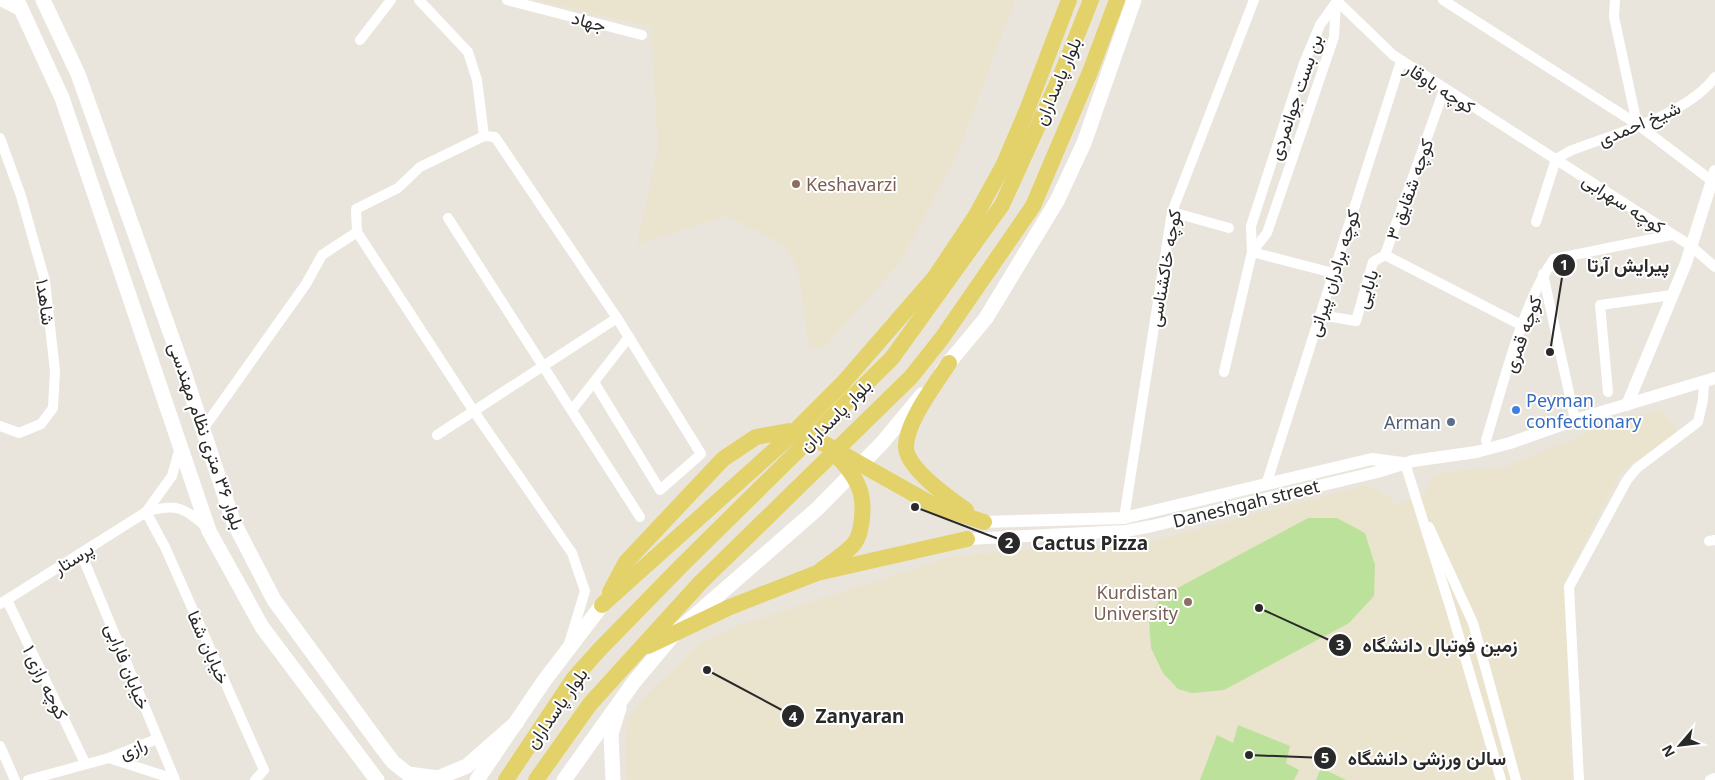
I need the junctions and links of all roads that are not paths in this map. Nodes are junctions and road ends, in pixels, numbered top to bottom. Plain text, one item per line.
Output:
1 (43, 0) edge
2 (391, 0) edge
3 (419, 0) edge
4 (507, 0) edge
5 (1069, 0) edge
6 (1091, 0) edge
7 (1117, 0) edge
8 (1134, 0) edge
9 (1254, 0) edge
10 (1336, 0) edge
11 (1443, 0) edge
12 (1615, 0) edge
13 (0, 2) edge
14 (21, 6) edge
15 (642, 35) dead end
16 (360, 40) dead end
17 (1401, 61) junction
18 (1715, 77) edge
19 (1444, 90) junction
20 (1638, 124) junction
21 (484, 136) junction
22 (0, 138) edge
23 (1556, 159) junction
24 (1713, 176) edge
25 (1172, 212) junction
26 (448, 218) dead end
27 (1536, 222) dead end
28 (1229, 228) dead end
29 (356, 232) junction
30 (1672, 235) junction
31 (1692, 246) junction
32 (1252, 252) junction
33 (1385, 256) junction
34 (1715, 267) edge
35 (1333, 273) junction
36 (1543, 274) junction
37 (1672, 295) junction
38 (1320, 315) junction
39 (900, 317) junction
40 (617, 318) junction
41 (1523, 326) junction
42 (915, 327) junction
43 (629, 338) junction
44 (949, 362) junction
45 (544, 365) junction
46 (1224, 372) dead end
47 (1709, 380) edge
48 (594, 382) junction
49 (1608, 392) dead end
50 (1627, 404) junction
51 (474, 410) junction
52 (572, 410) junction
53 (1575, 420) junction
54 (0, 426) edge
55 (203, 429) junction
56 (437, 435) dead end
57 (1486, 440) dead end
58 (181, 444) junction
59 (825, 444) junction
60 (1405, 463) junction
61 (1266, 485) junction
62 (1414, 498) junction
63 (146, 512) junction
64 (640, 517) dead end
65 (1124, 518) junction
66 (984, 522) junction
67 (209, 531) junction
68 (966, 539) joint
69 (81, 553) junction
70 (817, 573) junction
71 (3, 602) edge
72 (602, 604) junction
73 (675, 633) junction
74 (638, 651) junction
75 (566, 655) junction
76 (622, 698) junction
77 (517, 722) junction
78 (156, 739) junction
79 (0, 746) edge
80 (109, 758) junction
81 (85, 763) junction
82 (1512, 763) junction
83 (1498, 767) junction
84 (412, 777) edge
85 (1715, 778) edge
86 (15, 780) edge
87 (28, 780) edge
88 (175, 780) edge
89 (254, 780) edge
90 (377, 780) edge
91 (477, 780) edge
92 (506, 780) edge
93 (536, 780) edge
94 (564, 780) edge
95 (613, 780) edge
96 (1500, 780) edge
97 (1516, 780) edge
98 (1579, 780) edge
99 (1710, 780) edge

1 - 55 main road, بلوار ۳۶ متری نظام مهندسی
2 - 16 street
3 - 21 street
4 - 15 street, جهاد
5 - 39 main road
6 - 42 main road, بلوار پاسداران
7 - 74 main road, بلوار پاسداران
8 - 44 main road
9 - 25 street, کوچه خاکشناسی
10 - 17 street, کوچه باوقار
10 - 32 street, بن بست جوانمردی
10 - 32 street, بن بست جوانمردی
11 - 20 street
12 - 20 street
13 - 14 street
14 - 58 main road, بلوار ۳۶ متری نظام مهندسی
17 - 19 street, کوچه باوقار
17 - 35 street, کوچه برادران پیرانی
18 - 20 street, شیخ احمدی
19 - 23 street, کوچه باوقار
19 - 33 street, کوچه شقایق ۳
20 - 23 street, شیخ احمدی
20 - 24 street
21 - 29 street
21 - 40 street
22 - 54 street, شاهد۱
23 - 27 street
23 - 30 street, کوچه سهرابی
24 - 31 street
25 - 28 street
25 - 65 street, کوچه خاکشناسی
26 - 45 street
29 - 51 street
29 - 55 street
30 - 31 street, کوچه سهرابی
30 - 36 street, کوچه قمری
31 - 34 street, کوچه سهرابی
31 - 37 street
32 - 35 street
32 - 46 street, بن بست جوانمردی
33 - 38 street, بابایی
33 - 41 street, کوچه شقایق ۳
35 - 38 street, کوچه برادران پیرانی
36 - 41 street, کوچه قمری
36 - 53 street
37 - 49 street
37 - 50 street
38 - 61 street, کوچه برادران پیرانی
39 - 42 main road
39 - 72 main road
40 - 43 street
40 - 45 street
41 - 57 street, کوچه قمری
42 - 92 main road, بلوار پاسداران
43 - 48 street
43 - 48 street
44 - 66 main road
44 - 73 main road
45 - 51 street
45 - 52 street
47 - 50 street, Daneshgah street
47 - 98 street
48 - 52 street
50 - 53 street, Daneshgah street
51 - 56 street
51 - 75 street
52 - 64 street
53 - 60 street, Daneshgah street
55 - 84 main road, بلوار ۳۶ متری نظام مهندسی
58 - 63 street
58 - 67 main road, بلوار ۳۶ متری نظام مهندسی
59 - 66 main road
59 - 70 main road
59 - 72 main road
60 - 61 street, Daneshgah street
60 - 62 street
60 - 68 street, Daneshgah street
61 - 65 street, Daneshgah street
62 - 82 street
62 - 83 street
63 - 67 street
63 - 69 street, پرستار
63 - 89 street, خیابان شفا
65 - 66 street, Daneshgah street
67 - 90 main road, بلوار ۳۶ متری نظام مهندسی
68 - 70 main road
69 - 71 street, پرستار
69 - 78 street, خیابان فارابی
70 - 73 main road
71 - 81 street, کوچه رازی ۱
72 - 75 main road
73 - 74 main road
73 - 76 main road
74 - 93 main road, بلوار پاسداران
75 - 77 main road
76 - 94 main road
76 - 95 main road
77 - 84 main road, بلوار ۳۶ متری نظام مهندسی
77 - 91 main road
78 - 80 street, رازی
78 - 88 street, خیابان فارابی
79 - 86 street
80 - 81 street, رازی
80 - 88 street
81 - 87 street, رازی
82 - 83 street
82 - 97 street
83 - 96 street
85 - 99 street

